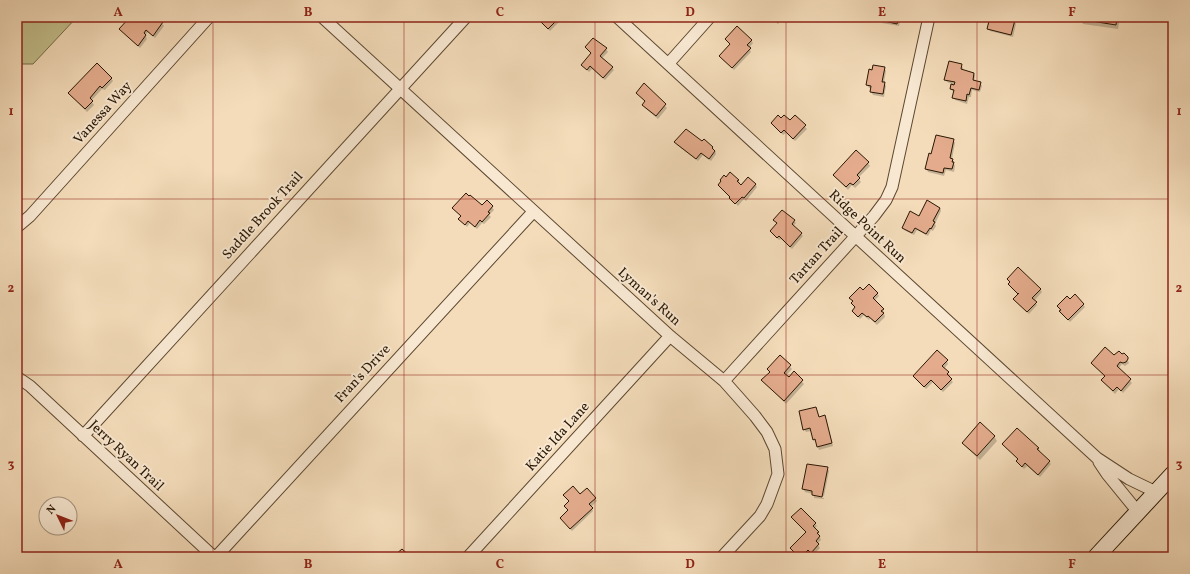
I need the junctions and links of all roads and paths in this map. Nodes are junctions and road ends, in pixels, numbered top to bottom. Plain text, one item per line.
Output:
1 (209, 17) edge
2 (322, 17) edge
3 (466, 17) edge
4 (618, 17) edge
5 (710, 17) edge
6 (929, 17) edge
7 (669, 63) junction
8 (400, 88) junction
9 (533, 212) junction
10 (17, 227) edge
11 (855, 236) junction
12 (670, 336) junction
13 (17, 377) edge
14 (724, 381) junction
15 (83, 436) junction
16 (1097, 458) junction
17 (1173, 474) edge
18 (1156, 492) junction
19 (1138, 512) junction
20 (215, 557) edge
21 (468, 557) edge
22 (722, 557) edge
23 (1096, 557) edge

1 - 10 street, Vanessa Way
2 - 8 street
3 - 8 street, Saddle Brook Trail
4 - 7 street, Ridge Point Run
5 - 7 street
6 - 11 street, Tartan Trail
7 - 11 street, Ridge Point Run
8 - 9 street, Lyman's Run
8 - 15 street, Saddle Brook Trail
9 - 12 street, Lyman's Run
9 - 20 street, Fran's Drive
11 - 14 street, Tartan Trail
11 - 16 street, Ridge Point Run
12 - 14 street, Lyman's Run
12 - 21 street, Katie Ida Lane
13 - 15 street, Jerry Ryan Trail
14 - 22 street, Lyman's Run
15 - 20 street, Jerry Ryan Trail
16 - 18 street, Ridge Point Run
16 - 19 street, Ridge Point Run
17 - 18 street
18 - 19 street
19 - 23 street

